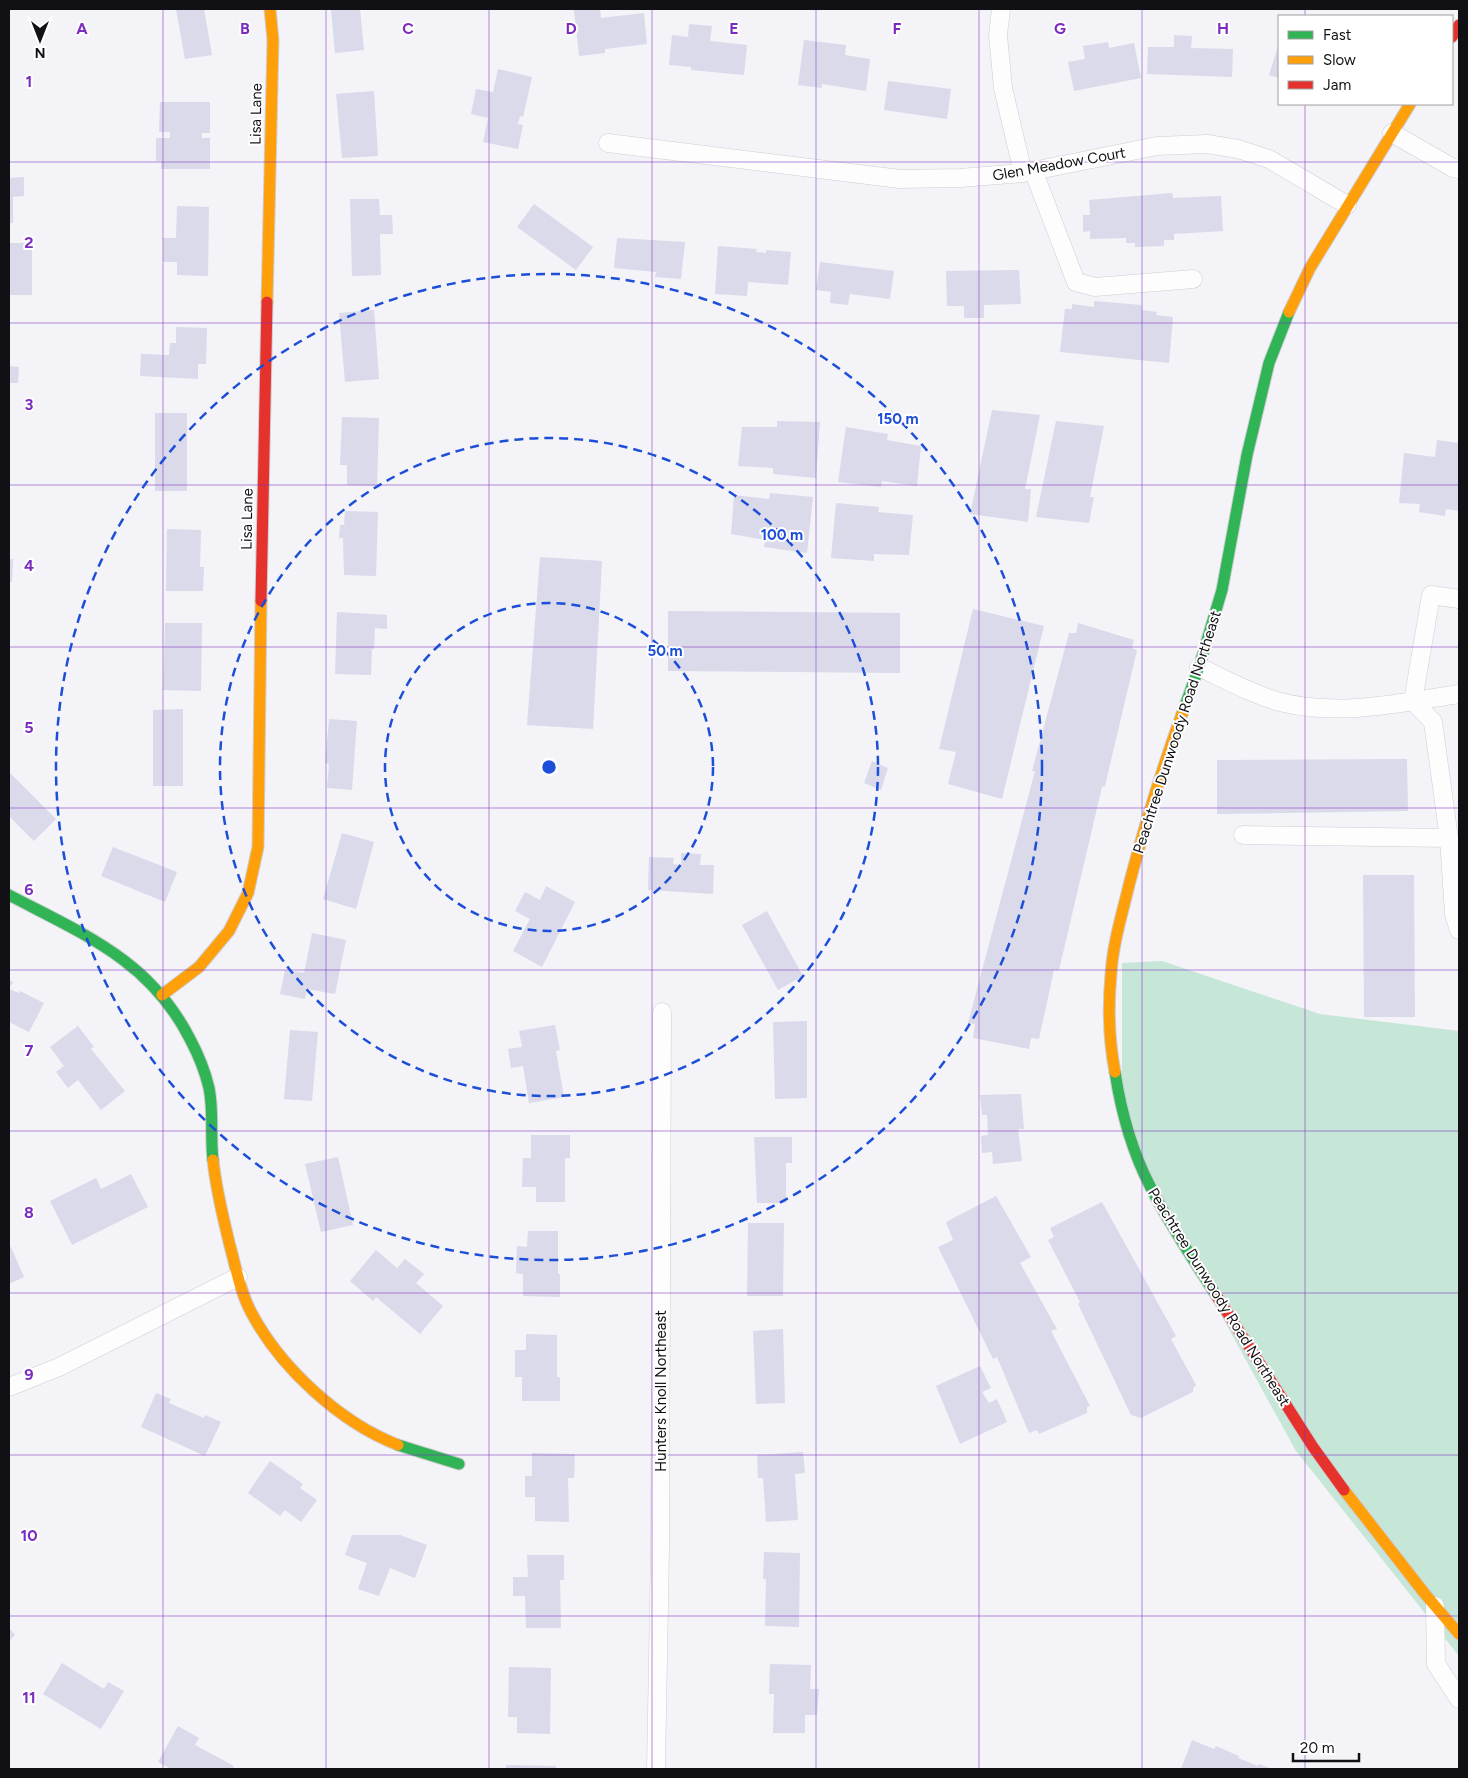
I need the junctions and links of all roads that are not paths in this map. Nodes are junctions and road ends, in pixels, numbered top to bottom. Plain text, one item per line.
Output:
1 (270, 9) edge
2 (1001, 9) edge
3 (1409, 105) edge
4 (1392, 132) junction
5 (608, 144) dead end
6 (1459, 169) edge
7 (1028, 172) junction
8 (1347, 205) junction
9 (1193, 279) dead end
10 (1459, 599) edge
11 (1199, 667) junction
12 (1459, 694) edge
13 (1413, 701) junction
14 (1453, 820) edge
15 (1243, 835) dead end
16 (1449, 838) junction
17 (9, 895) edge
18 (1459, 930) edge
19 (162, 995) junction
20 (662, 1012) dead end
21 (238, 1277) junction
22 (9, 1387) edge
23 (459, 1464) dead end
24 (1435, 1606) junction
25 (1459, 1634) edge
26 (1459, 1699) edge
27 (656, 1769) edge

1 - 19 street, Lisa Lane
2 - 7 street
3 - 4 street, Peachtree Dunwoody Road Northeast
4 - 6 street
4 - 8 street, Peachtree Dunwoody Road Northeast
5 - 7 street, Glen Meadow Court
7 - 8 street, Glen Meadow Court
7 - 9 street
8 - 11 street, Peachtree Dunwoody Road Northeast
10 - 13 street
11 - 13 street
11 - 24 street, Peachtree Dunwoody Road Northeast
12 - 13 street
13 - 14 street
14 - 16 street
15 - 16 street
16 - 18 street
17 - 19 street
19 - 21 street
20 - 27 street, Hunters Knoll Northeast
21 - 22 street
21 - 23 street
24 - 25 street, Peachtree Dunwoody Road Northeast
24 - 26 street

